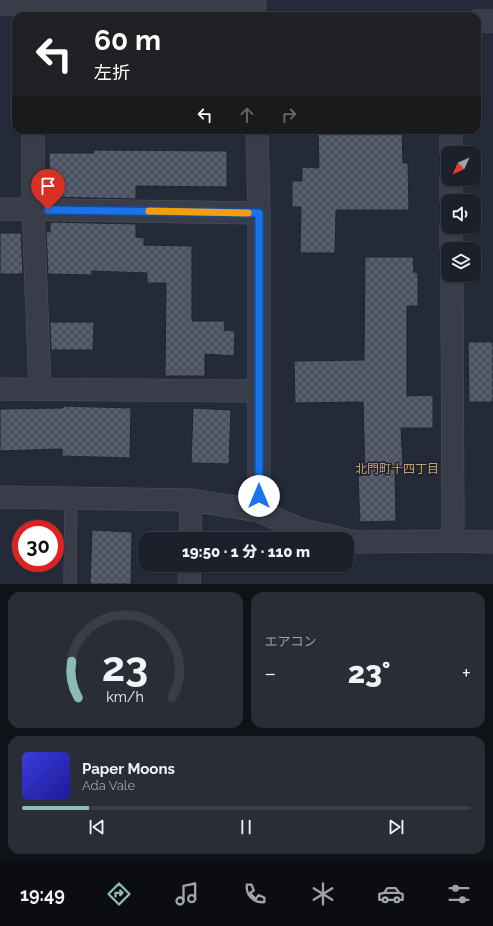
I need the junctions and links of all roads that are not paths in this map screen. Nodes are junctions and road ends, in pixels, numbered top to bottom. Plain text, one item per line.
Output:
1 (0, 4) edge
2 (34, 7) edge
3 (255, 7) edge
4 (481, 21) edge
5 (493, 21) edge
6 (33, 134) edge
7 (257, 134) edge
8 (451, 134) edge
9 (451, 146) edge
10 (0, 209) edge
11 (33, 210) junction
12 (259, 213) junction
13 (452, 282) edge
14 (0, 389) edge
15 (40, 389) junction
16 (259, 391) junction
17 (0, 497) edge
18 (71, 498) junction
19 (191, 500) junction
20 (259, 511) junction
21 (190, 532) edge
22 (311, 532) edge
23 (354, 541) edge
24 (454, 541) junction
25 (493, 542) edge
26 (190, 572) edge
27 (70, 584) edge
28 (190, 584) edge

1 - 2 street
2 - 3 street
4 - 5 street
6 - 11 street
7 - 12 street
8 - 9 street
10 - 11 street
11 - 12 street
11 - 15 street
12 - 16 street
13 - 24 street
14 - 15 street
15 - 16 street
16 - 20 street
17 - 18 street
18 - 19 street
18 - 27 lane
19 - 20 street
19 - 21 street
20 - 22 street
23 - 24 street
24 - 25 street
26 - 28 street

